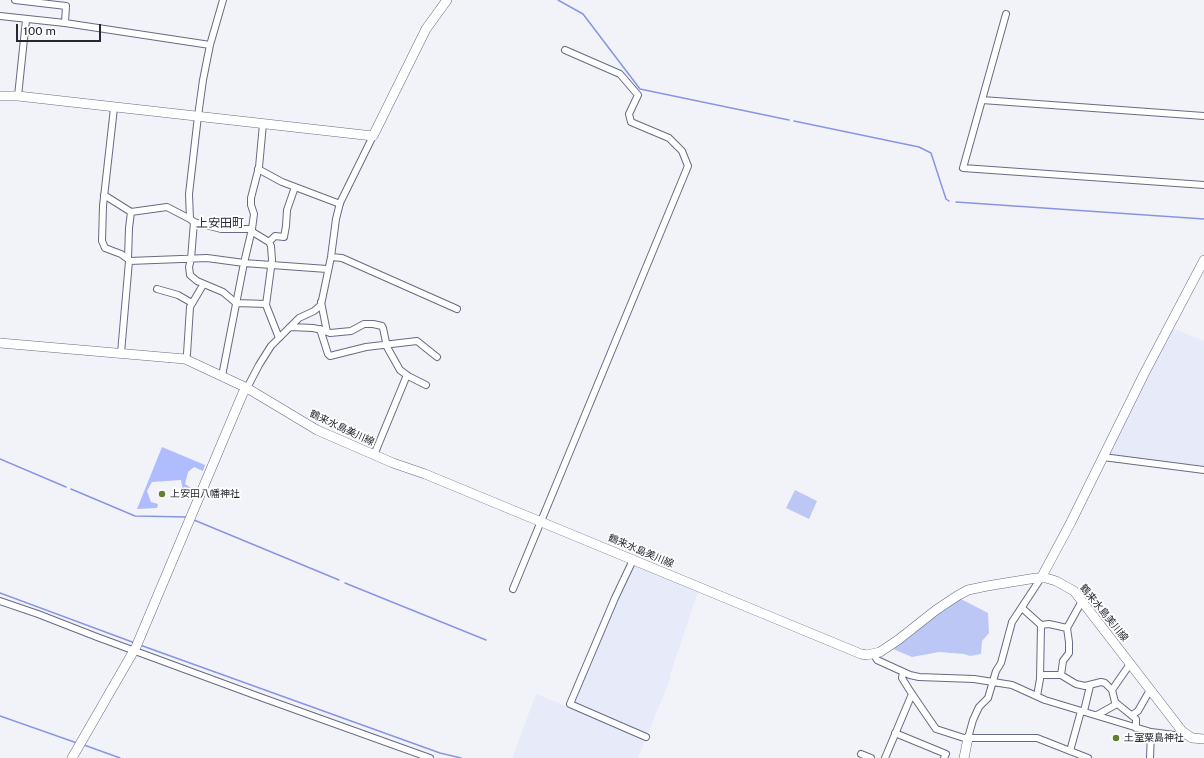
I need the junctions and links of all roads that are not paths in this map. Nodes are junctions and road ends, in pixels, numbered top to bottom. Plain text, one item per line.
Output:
1 (15, 0) edge
2 (223, 0) edge
3 (448, 0) edge
4 (1006, 14) dead end
5 (0, 16) edge
6 (26, 20) junction
7 (65, 23) junction
8 (210, 45) junction
9 (565, 50) dead end
10 (0, 96) edge
11 (18, 96) junction
12 (982, 100) junction
13 (114, 108) junction
14 (198, 116) junction
15 (1204, 116) edge
16 (262, 124) junction
17 (373, 136) junction
18 (258, 169) junction
19 (1204, 185) edge
20 (296, 187) junction
21 (104, 195) junction
22 (340, 204) junction
23 (131, 212) junction
24 (192, 220) junction
25 (252, 230) junction
26 (269, 242) junction
27 (331, 256) junction
28 (191, 259) junction
29 (128, 260) junction
30 (1204, 260) edge
31 (244, 263) junction
32 (270, 265) junction
33 (327, 270) junction
34 (203, 285) junction
35 (157, 289) dead end
36 (321, 302) junction
37 (192, 303) junction
38 (236, 303) junction
39 (266, 304) junction
40 (457, 309) dead end
41 (290, 327) junction
42 (320, 329) junction
43 (327, 332) junction
44 (279, 338) junction
45 (0, 343) edge
46 (386, 344) junction
47 (121, 353) junction
48 (437, 357) dead end
49 (185, 359) junction
50 (407, 375) junction
51 (222, 376) junction
52 (426, 384) dead end
53 (247, 388) junction
54 (374, 455) junction
55 (1103, 457) junction
56 (1204, 470) edge
57 (541, 522) junction
58 (633, 560) junction
59 (1041, 578) junction
60 (513, 589) dead end
61 (0, 601) edge
62 (1082, 601) junction
63 (1022, 608) junction
64 (1041, 625) junction
65 (1067, 628) junction
66 (135, 647) junction
67 (874, 654) junction
68 (1130, 664) junction
69 (903, 672) junction
70 (1041, 675) junction
71 (1061, 675) junction
72 (993, 682) junction
73 (1090, 686) junction
74 (1112, 690) junction
75 (1150, 690) junction
76 (912, 694) junction
77 (1037, 696) junction
78 (1117, 704) junction
79 (1083, 711) junction
80 (1131, 714) junction
81 (1097, 715) junction
82 (1125, 724) junction
83 (1136, 728) junction
84 (1151, 732) junction
85 (895, 733) junction
86 (1186, 734) junction
87 (646, 737) dead end
88 (968, 738) junction
89 (1204, 739) edge
90 (1070, 751) junction
91 (861, 754) dead end
92 (72, 758) edge
93 (430, 758) edge
94 (870, 758) edge
95 (885, 758) edge
96 (944, 758) edge
97 (964, 758) edge
98 (1088, 758) edge
99 (1150, 758) edge

1 - 7 street
2 - 8 street
3 - 17 main road
4 - 12 street
5 - 6 street
6 - 7 street
6 - 11 street
7 - 8 street
8 - 14 street
9 - 57 street
10 - 11 main road
11 - 13 main road
12 - 15 street
12 - 19 street
13 - 14 main road
13 - 21 street
14 - 16 main road
14 - 24 street
16 - 17 main road
16 - 18 street
17 - 22 street
18 - 20 street
18 - 25 street
20 - 22 street
20 - 26 street
21 - 23 street
21 - 29 street
22 - 27 street
23 - 24 street
23 - 29 street
24 - 25 street
24 - 28 street
25 - 26 street
25 - 31 street
26 - 32 street
27 - 33 street
27 - 40 street
28 - 29 street
28 - 31 street
28 - 34 street
29 - 47 street
30 - 55 main road
31 - 32 street
31 - 38 street
32 - 33 street
32 - 39 street
33 - 36 street
34 - 37 street
34 - 38 street
35 - 37 street
36 - 41 street
36 - 43 street
37 - 49 street
38 - 39 street
38 - 51 street
39 - 44 street
41 - 42 street
41 - 44 street
42 - 43 street
42 - 46 street
43 - 46 street
44 - 53 street
45 - 47 main road, 鶴来水島美川線
46 - 48 street
46 - 50 street
47 - 49 main road, 鶴来水島美川線
49 - 51 main road, 鶴来水島美川線
50 - 52 street
50 - 54 street
51 - 53 main road, 鶴来水島美川線
53 - 54 main road, 鶴来水島美川線
53 - 66 main road
54 - 57 main road, 鶴来水島美川線
55 - 56 street
55 - 59 main road
57 - 58 main road, 鶴来水島美川線
57 - 60 street
58 - 67 main road, 鶴来水島美川線
58 - 87 street
59 - 62 main road, 鶴来水島美川線
59 - 63 street
59 - 67 main road, 鶴来水島美川線
61 - 66 street
62 - 65 street
62 - 68 main road, 鶴来水島美川線
63 - 64 street
63 - 72 street
64 - 65 street
64 - 70 street
65 - 71 street
66 - 92 main road
66 - 93 street
67 - 69 street
68 - 74 street
68 - 75 main road, 鶴来水島美川線
69 - 72 street
69 - 76 street
70 - 71 street
70 - 77 street
71 - 73 street
72 - 77 street
72 - 88 street
73 - 74 street
73 - 79 street
74 - 78 street
75 - 80 street
75 - 86 main road, 鶴来水島美川線
76 - 85 street
76 - 88 street
77 - 79 street
78 - 80 street
78 - 81 street
79 - 81 street
79 - 90 street
80 - 82 street
80 - 83 street
81 - 82 street
82 - 83 street
83 - 84 street
84 - 86 street
84 - 99 street
85 - 95 street
85 - 96 street
86 - 89 main road
88 - 90 street
88 - 97 main road
90 - 98 street
91 - 94 street

